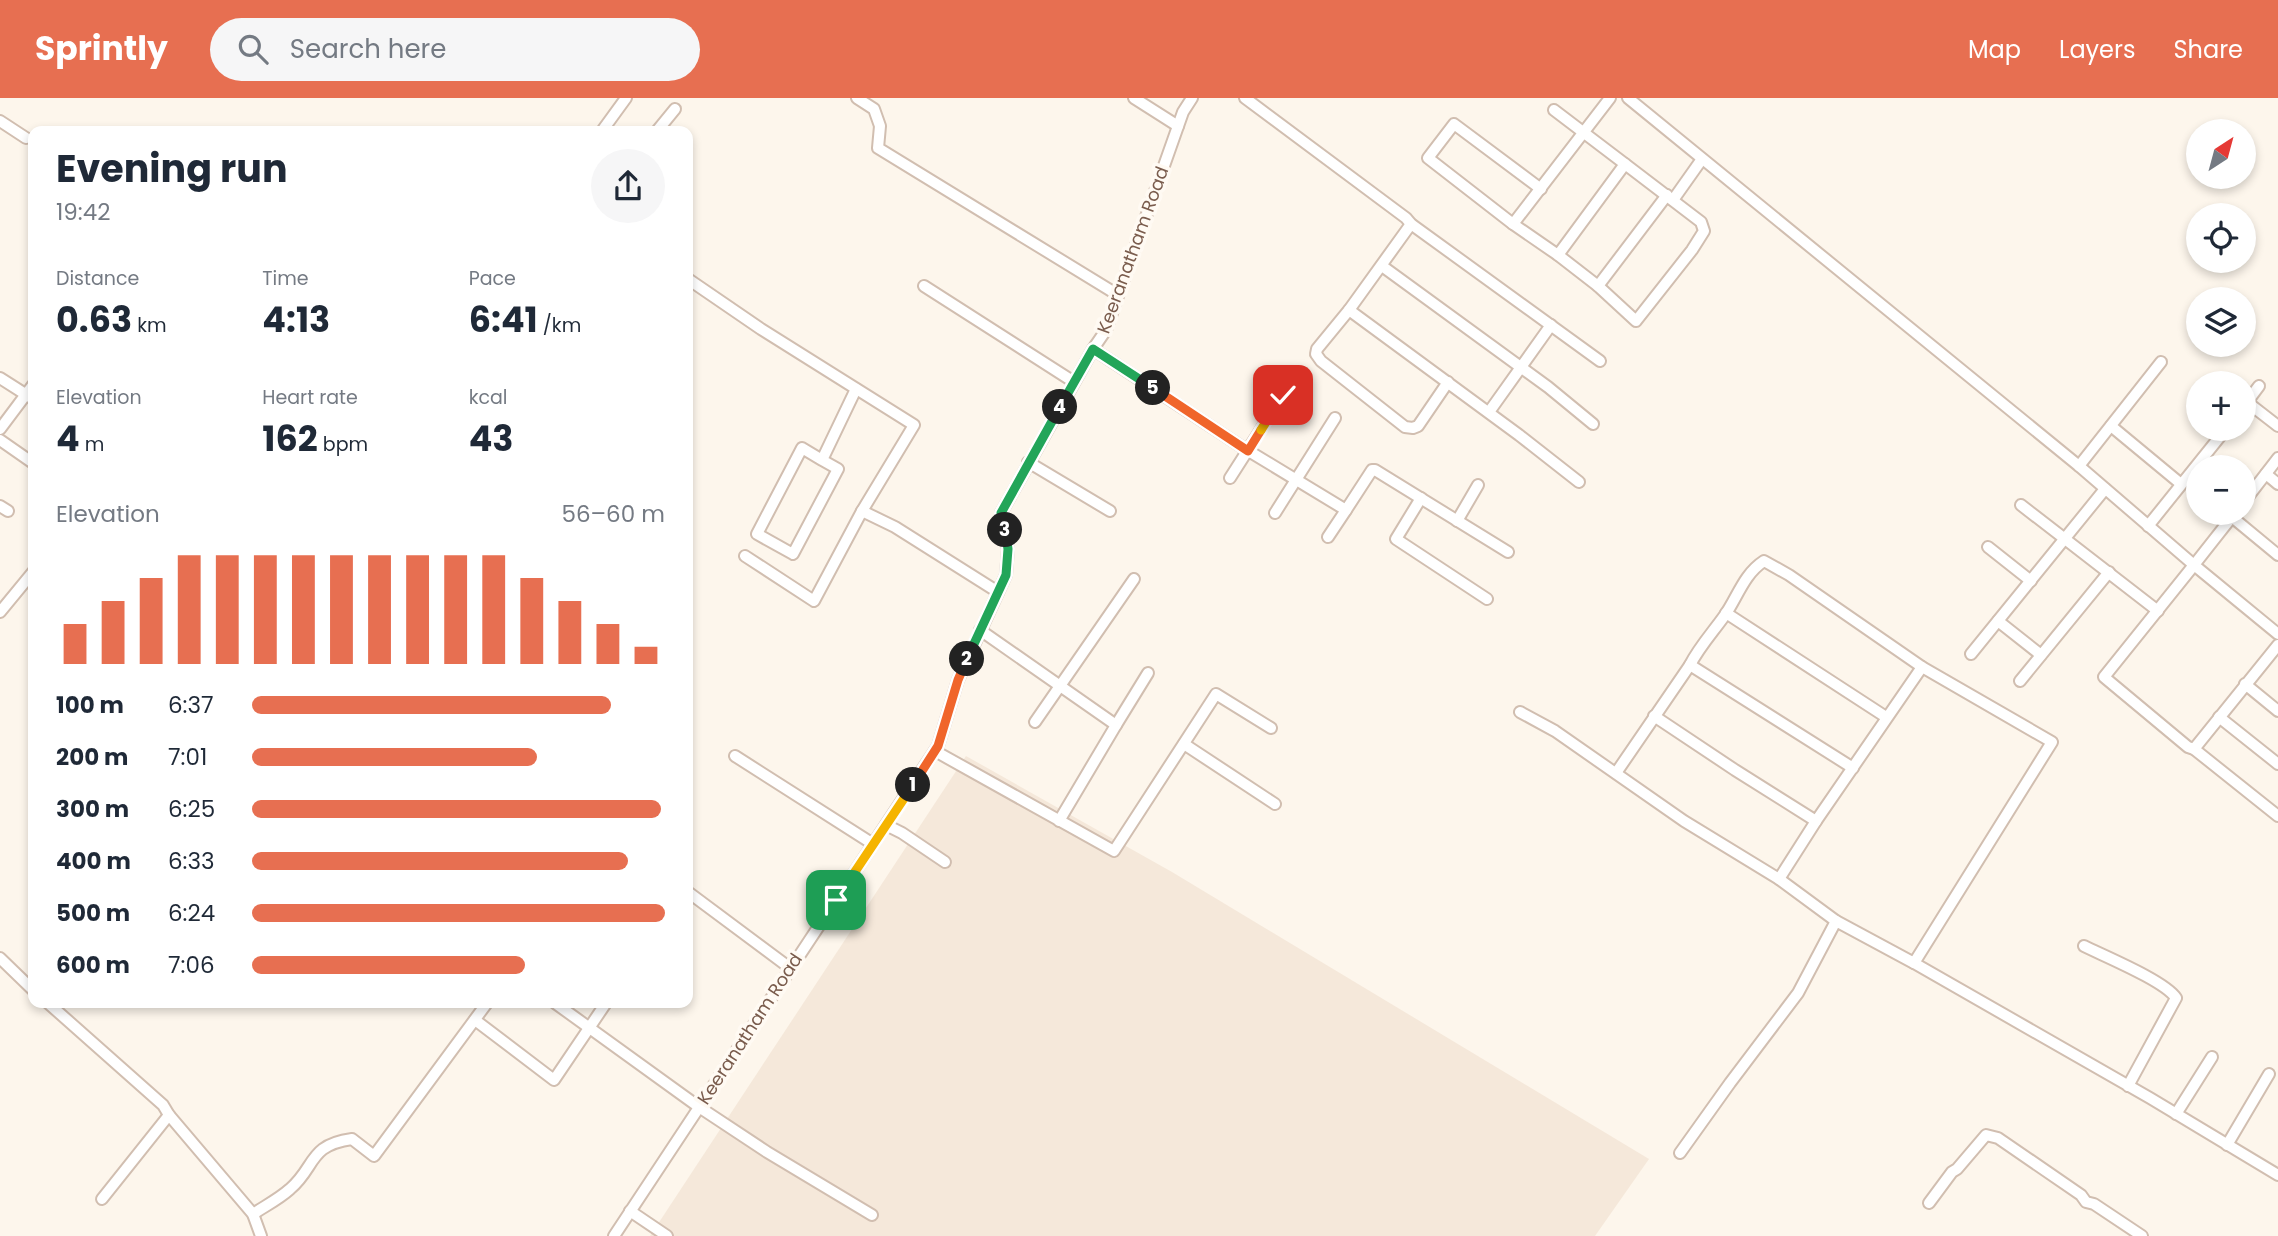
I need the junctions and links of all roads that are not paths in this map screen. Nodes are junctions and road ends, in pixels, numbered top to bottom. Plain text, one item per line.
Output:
1 (626, 98) edge
2 (857, 98) edge
3 (1134, 98) edge
4 (1192, 98) edge
5 (1245, 98) edge
6 (1610, 98) edge
7 (1628, 98) edge
8 (675, 109) dead end
9 (1554, 110) dead end
10 (0, 121) edge
11 (606, 126) edge
12 (661, 126) edge
13 (1178, 126) junction
14 (1584, 132) junction
15 (26, 138) dead end
16 (1702, 159) junction
17 (1625, 164) junction
18 (1541, 189) junction
19 (1670, 197) junction
20 (1411, 224) junction
21 (1513, 224) junction
22 (1558, 255) junction
23 (1382, 266) junction
24 (693, 282) edge
25 (924, 286) dead end
26 (1598, 286) junction
27 (1118, 295) junction
28 (1349, 310) junction
29 (1550, 325) junction
30 (1093, 349) junction
31 (1600, 361) dead end
32 (2161, 362) dead end
33 (1520, 367) junction
34 (0, 377) edge
35 (1074, 382) junction
36 (1448, 382) junction
37 (2259, 386) dead end
38 (856, 389) junction
39 (2256, 390) edge
40 (28, 391) edge
41 (1283, 395) dead end
42 (28, 396) edge
43 (2256, 411) edge
44 (1489, 412) junction
45 (1335, 418) dead end
46 (1593, 424) dead end
47 (2111, 426) junction
48 (2278, 426) edge
49 (0, 429) edge
50 (0, 440) edge
51 (2215, 441) edge
52 (1248, 451) junction
53 (2278, 458) edge
54 (28, 460) edge
55 (822, 460) junction
56 (1028, 462) junction
57 (2079, 466) junction
58 (2266, 474) junction
59 (1230, 478) dead end
60 (1297, 480) junction
61 (1580, 482) dead end
62 (2181, 484) junction
63 (2278, 484) edge
64 (1478, 485) dead end
65 (2256, 487) edge
66 (2105, 489) junction
67 (1421, 498) junction
68 (2021, 505) dead end
69 (1346, 510) junction
70 (862, 511) junction
71 (1110, 511) dead end
72 (1275, 513) dead end
73 (1457, 521) junction
74 (2226, 525) edge
75 (2245, 525) edge
76 (2148, 526) junction
77 (1328, 537) dead end
78 (2066, 539) junction
79 (1988, 547) dead end
80 (1508, 552) dead end
81 (2278, 555) edge
82 (745, 556) dead end
83 (2194, 565) junction
84 (2109, 572) junction
85 (28, 578) edge
86 (1134, 579) dead end
87 (2031, 581) junction
88 (998, 592) junction
89 (1487, 599) dead end
90 (2158, 611) junction
91 (0, 612) edge
92 (1726, 613) junction
93 (1998, 621) junction
94 (980, 630) junction
95 (2278, 634) edge
96 (2278, 645) edge
97 (1971, 654) dead end
98 (2041, 655) junction
99 (1690, 665) junction
100 (1922, 667) junction
101 (1148, 673) dead end
102 (2020, 681) dead end
103 (2245, 684) junction
104 (1059, 685) junction
105 (2278, 711) edge
106 (1520, 712) dead end
107 (1654, 716) junction
108 (1886, 717) junction
109 (2219, 717) junction
110 (1035, 722) dead end
111 (1116, 725) junction
112 (1271, 728) dead end
113 (1184, 744) junction
114 (2194, 749) junction
115 (935, 751) junction
116 (735, 756) dead end
117 (2278, 764) edge
118 (1853, 768) junction
119 (1616, 773) junction
120 (1275, 804) dead end
121 (2278, 816) edge
122 (1059, 821) junction
123 (1816, 821) junction
124 (886, 825) junction
125 (873, 844) junction
126 (944, 862) dead end
127 (1779, 879) junction
128 (693, 896) edge
129 (1836, 921) junction
130 (2084, 946) dead end
131 (0, 958) edge
132 (1914, 963) junction
133 (790, 968) junction
134 (28, 985) edge
135 (54, 1008) edge
136 (483, 1008) edge
137 (562, 1008) edge
138 (602, 1008) edge
139 (475, 1020) junction
140 (589, 1027) junction
141 (2212, 1057) dead end
142 (2269, 1074) dead end
143 (2128, 1086) junction
144 (699, 1107) junction
145 (2176, 1114) junction
146 (169, 1115) junction
147 (2227, 1145) junction
148 (1680, 1153) dead end
149 (2278, 1175) edge
150 (102, 1199) dead end
151 (1929, 1203) dead end
152 (630, 1211) junction
153 (253, 1214) junction
154 (872, 1214) dead end
155 (261, 1236) edge
156 (614, 1236) edge
157 (667, 1236) edge
158 (2142, 1236) edge

1 - 11 street
2 - 27 street
3 - 13 street
4 - 13 street, Keeranatham Road
5 - 20 street
6 - 14 street
7 - 16 street
8 - 12 street
9 - 14 street
10 - 15 street
13 - 27 street, Keeranatham Road
14 - 17 street
14 - 18 street
16 - 19 street
16 - 57 street
17 - 19 street
17 - 22 street
18 - 21 street
18 - 21 street
19 - 26 street
19 - 26 street
20 - 23 street
20 - 29 street
21 - 22 street
22 - 26 street
23 - 28 street
23 - 33 street
24 - 38 street
25 - 35 street
27 - 30 street, Keeranatham Road
28 - 36 street
28 - 36 street
29 - 31 street
29 - 33 street
30 - 35 street, Keeranatham Road
30 - 52 street
32 - 47 street
33 - 44 street
33 - 46 street
34 - 40 street
35 - 56 street, Keeranatham Road
36 - 44 street
37 - 39 street
38 - 55 street
38 - 70 street
41 - 52 street
42 - 49 street
43 - 48 street
44 - 61 street
45 - 60 street
47 - 57 street
47 - 62 street
50 - 54 street
51 - 62 street
52 - 59 street
52 - 60 street
53 - 58 street
55 - 55 street
56 - 71 street
56 - 88 street, Keeranatham Road
57 - 66 street
58 - 63 street
58 - 65 street
60 - 69 street
60 - 72 street
62 - 76 street
64 - 73 street
66 - 76 street
66 - 78 street
67 - 69 street
67 - 73 street
67 - 89 street
68 - 78 street
69 - 77 street
70 - 82 street
70 - 88 street
73 - 80 street
74 - 83 street
75 - 81 street
76 - 83 street
78 - 84 street
78 - 87 street
79 - 87 street
83 - 90 street
83 - 95 street
84 - 90 street
84 - 98 street
85 - 91 street
86 - 104 street
87 - 93 street
88 - 94 street, Keeranatham Road
90 - 114 street
92 - 99 street
92 - 100 street
92 - 108 street
93 - 97 street
93 - 98 street
94 - 104 street
94 - 115 street, Keeranatham Road
96 - 103 street
98 - 102 street
99 - 107 street
99 - 118 street
100 - 108 street
100 - 132 street
101 - 111 street
103 - 105 street
103 - 109 street
104 - 110 street
104 - 111 street
106 - 119 street
107 - 119 street
107 - 123 street
108 - 118 street
109 - 114 street
109 - 117 street
111 - 122 street
112 - 113 street
113 - 120 street
113 - 122 street
114 - 121 street
115 - 122 street
115 - 124 street, Keeranatham Road
116 - 125 street
118 - 123 street
119 - 127 street
123 - 127 street
124 - 125 street, Keeranatham Road
124 - 126 street
125 - 133 street, Keeranatham Road
127 - 129 street
128 - 133 street
129 - 132 street
129 - 148 street
130 - 143 street
131 - 134 street
132 - 143 street
133 - 144 street, Keeranatham Road
135 - 146 street
136 - 139 street
137 - 140 street
138 - 140 street
139 - 140 street
139 - 153 street
140 - 144 street
141 - 145 street
142 - 147 street
143 - 145 street
144 - 152 street, Keeranatham Road
144 - 154 street
145 - 147 street
146 - 150 street
146 - 153 street
147 - 149 street
151 - 158 street
152 - 156 street, Keeranatham Road
152 - 157 street
153 - 155 street

